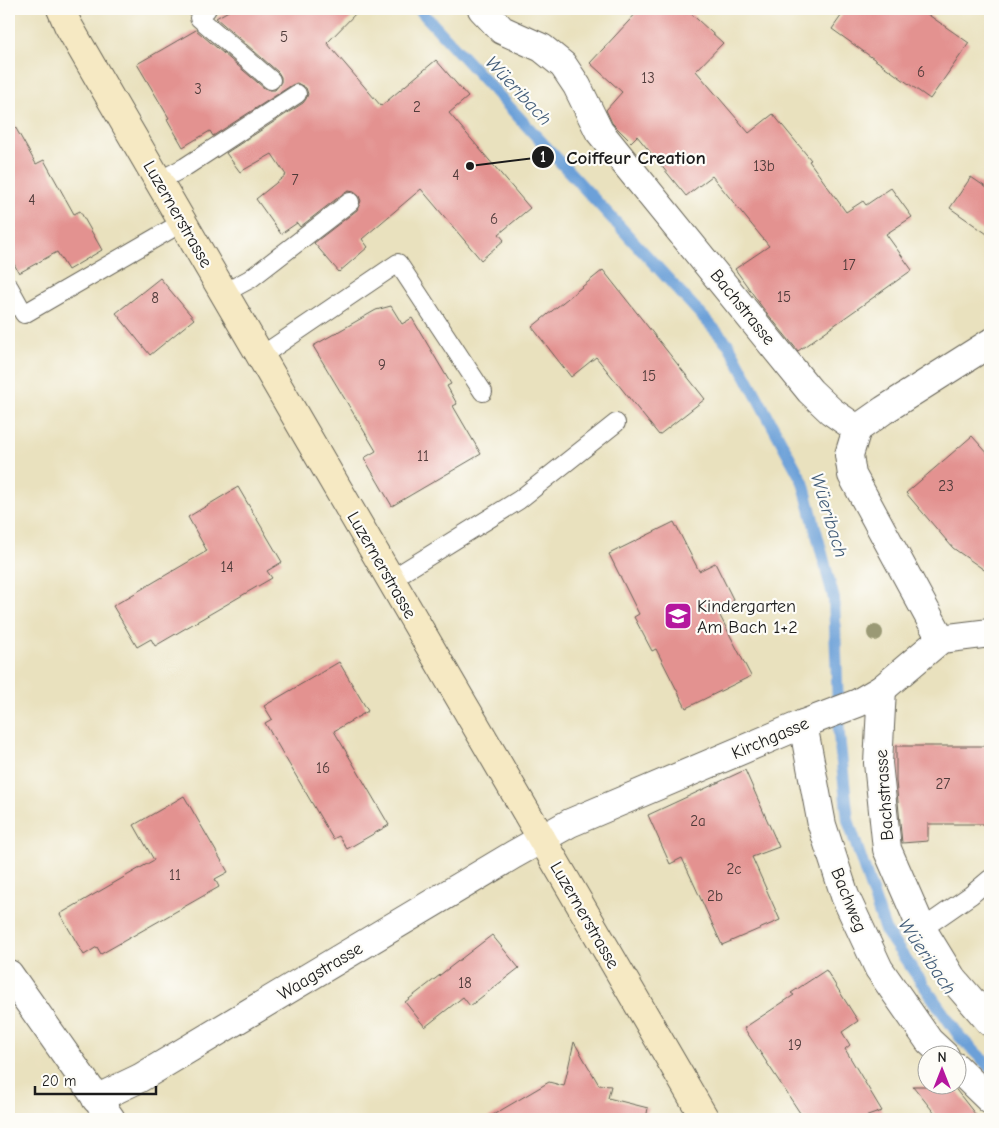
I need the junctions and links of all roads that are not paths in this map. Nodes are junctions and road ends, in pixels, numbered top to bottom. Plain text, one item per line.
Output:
1 (61, 9) edge
2 (207, 9) edge
3 (482, 9) edge
4 (271, 80) dead end
5 (297, 94) dead end
6 (159, 181) junction
7 (350, 202) dead end
8 (183, 222) junction
9 (9, 287) edge
10 (224, 293) junction
11 (990, 343) edge
12 (260, 356) junction
13 (483, 392) dead end
14 (616, 423) dead end
15 (857, 429) junction
16 (390, 580) junction
17 (990, 634) edge
18 (941, 639) junction
19 (882, 689) junction
20 (813, 720) junction
21 (541, 839) junction
22 (990, 879) edge
23 (922, 929) junction
24 (9, 974) edge
25 (990, 1022) edge
26 (935, 1046) edge
27 (966, 1077) edge
28 (990, 1100) edge
29 (104, 1109) edge
30 (705, 1119) edge

1 - 6 main road, Luzernerstrasse
2 - 4 lane
3 - 15 street, Bachstrasse
5 - 6 lane
6 - 8 main road, Luzernerstrasse
7 - 10 lane
8 - 9 lane
8 - 10 main road, Luzernerstrasse
10 - 12 main road, Luzernerstrasse
11 - 15 street
12 - 13 lane
12 - 16 main road, Luzernerstrasse
14 - 16 lane
15 - 18 street
16 - 21 main road, Luzernerstrasse
17 - 18 street
18 - 19 street, Kirchgasse
19 - 20 street, Kirchgasse
19 - 23 street, Bachstrasse
20 - 21 street, Kirchgasse
20 - 26 street, Bachweg
21 - 29 street, Waagstrasse
21 - 30 main road, Luzernerstrasse
22 - 23 lane
23 - 25 street, Bachstrasse
24 - 29 street
27 - 28 street

